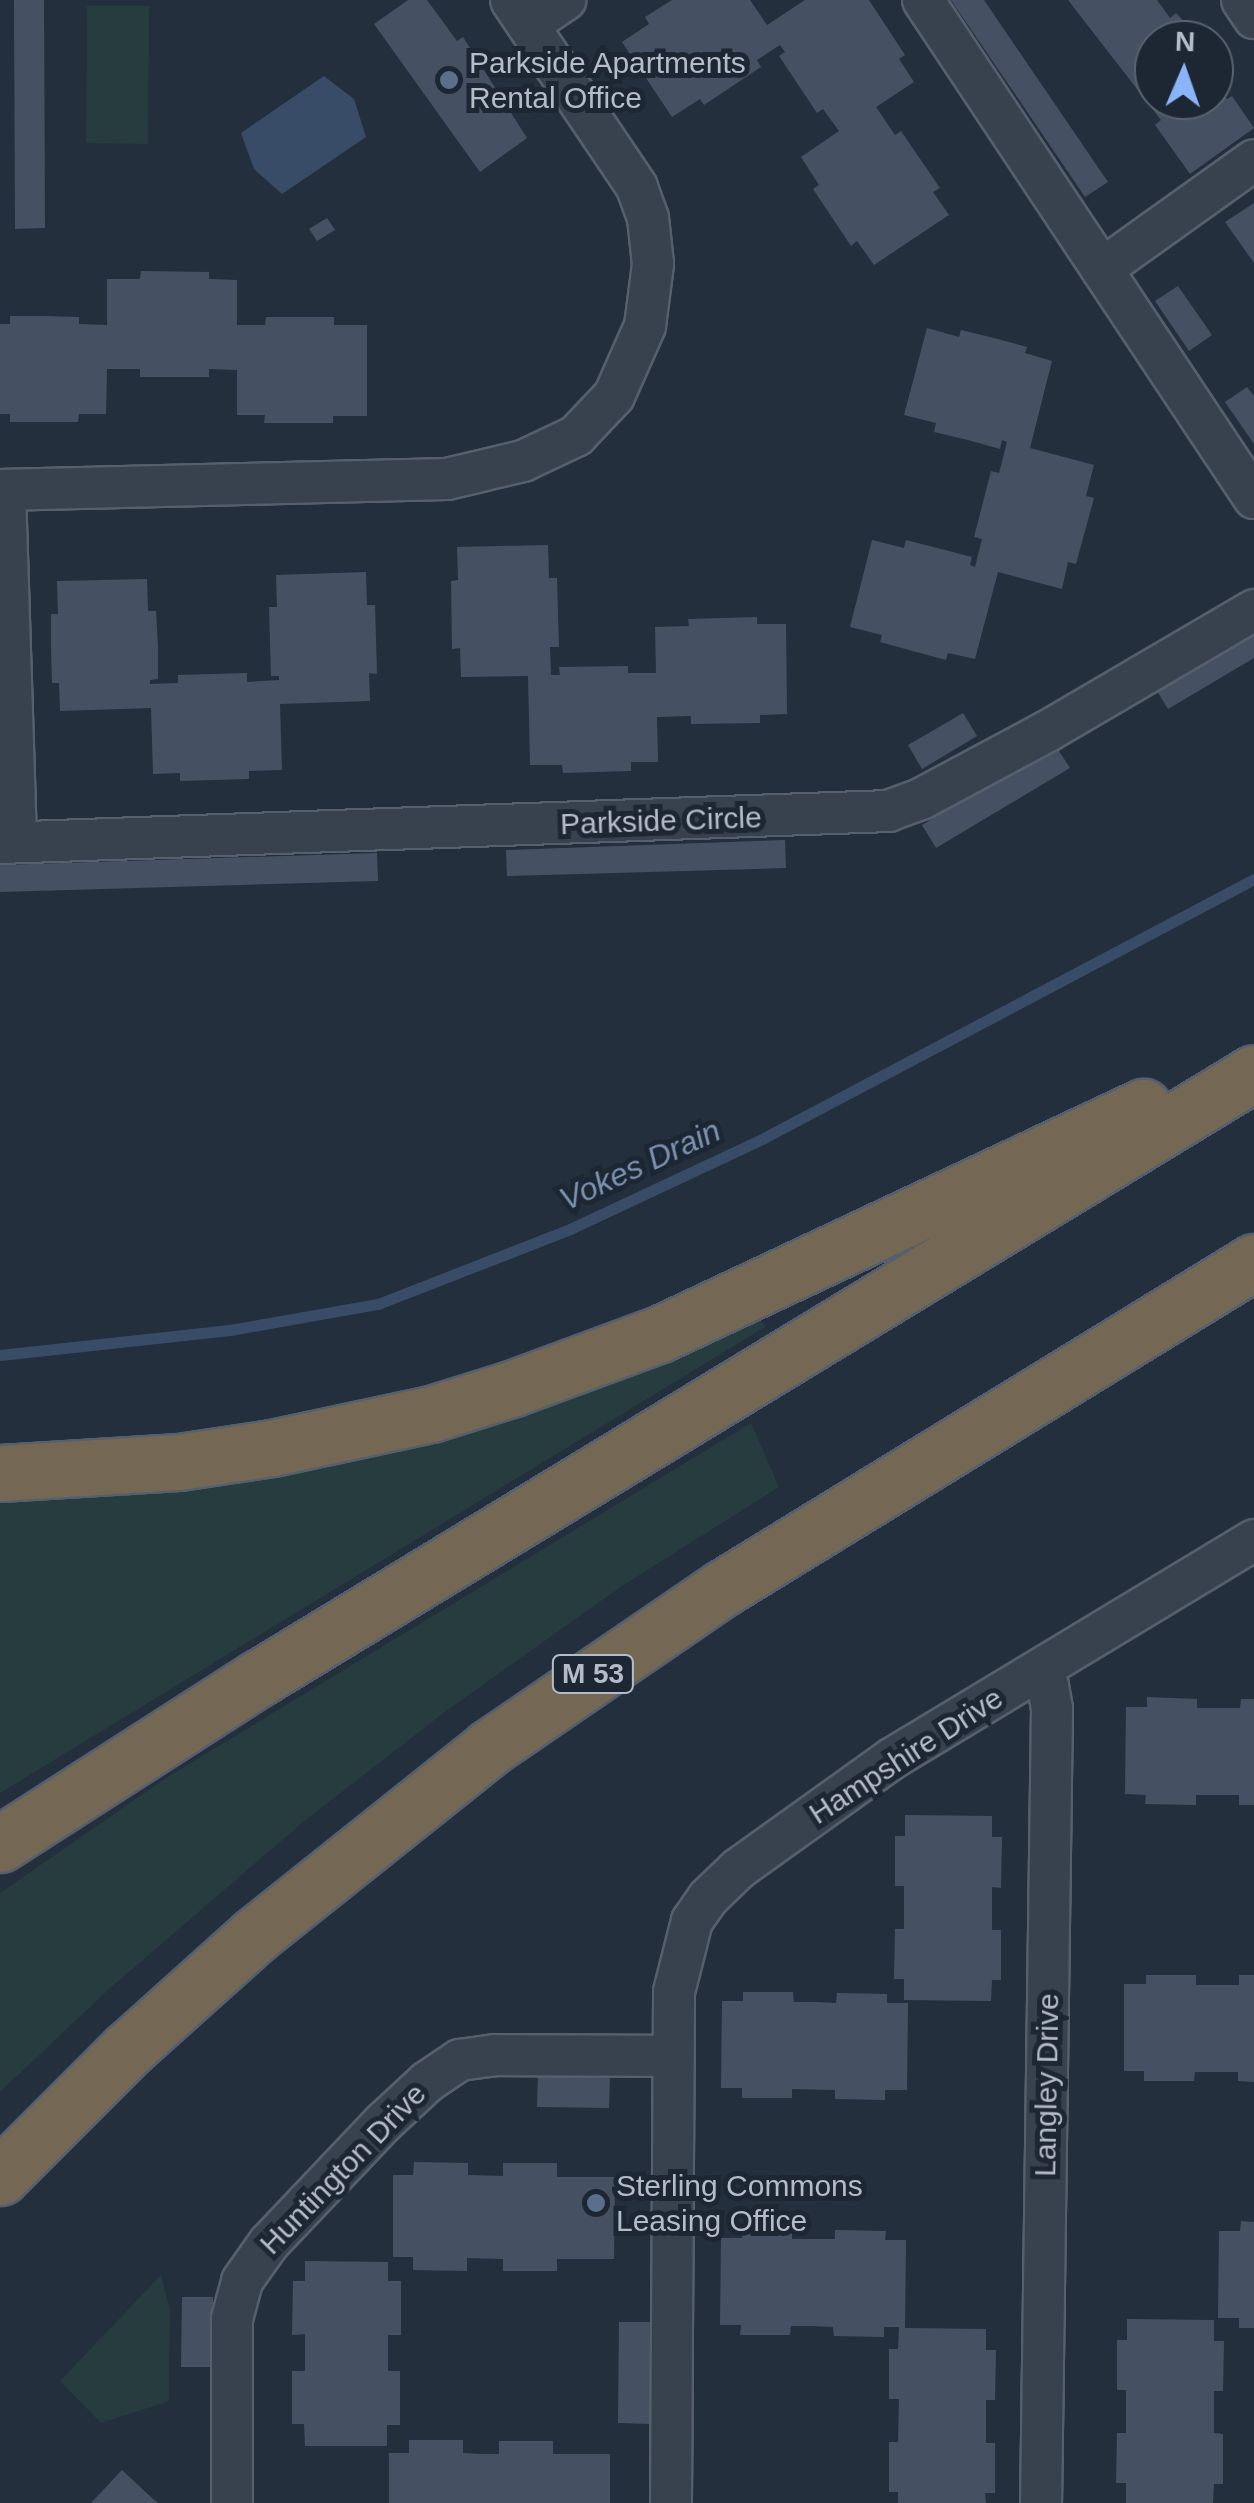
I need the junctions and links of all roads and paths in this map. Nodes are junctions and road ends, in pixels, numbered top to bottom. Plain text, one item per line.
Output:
1 (565, 0) edge
2 (923, 0) edge
3 (1242, 0) edge
4 (520, 12) edge
5 (1254, 18) edge
6 (1254, 160) edge
7 (1102, 269) junction
8 (2, 490) edge
9 (1254, 498) edge
10 (1254, 610) edge
11 (8, 842) edge
12 (1254, 1055) edge
13 (1254, 1073) edge
14 (1254, 1262) edge
15 (0, 1473) edge
16 (1254, 1540) edge
17 (1039, 1671) junction
18 (0, 1844) edge
19 (673, 2056) junction
20 (0, 2177) edge
21 (232, 2503) edge
22 (671, 2503) edge
23 (1040, 2503) edge

1 - 4 street, Parkside Circle
2 - 7 street
3 - 5 street
4 - 8 street, Parkside Circle
6 - 7 street
7 - 9 street
8 - 11 street, Parkside Circle
10 - 11 street, Parkside Circle
12 - 15 highway
13 - 18 highway
14 - 20 highway, M 53
16 - 17 street, Hampshire Drive
17 - 19 street, Hampshire Drive
17 - 23 street, Langley Drive
19 - 21 street, Huntington Drive
19 - 22 street, Hampshire Drive

